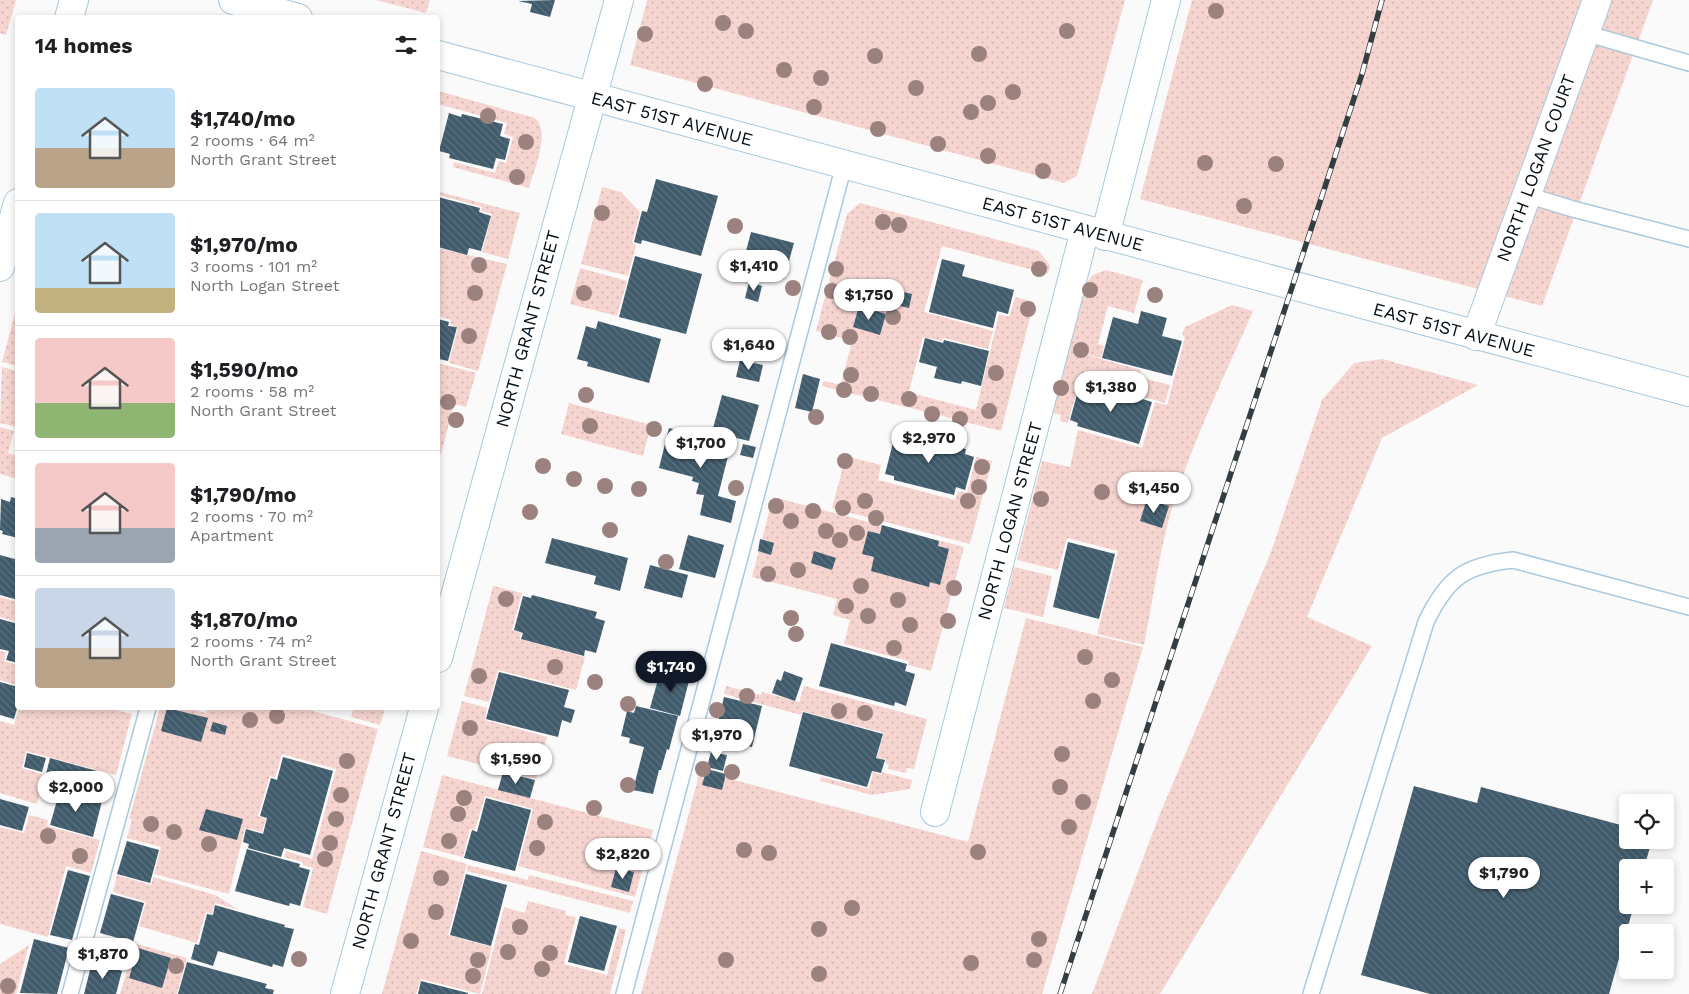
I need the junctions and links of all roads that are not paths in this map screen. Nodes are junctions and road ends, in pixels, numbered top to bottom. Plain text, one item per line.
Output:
1 (74, 0) edge
2 (233, 0) edge
3 (619, 0) edge
4 (1166, 0) edge
5 (1597, 0) edge
6 (70, 15) edge
7 (287, 15) edge
8 (1585, 33) junction
9 (440, 56) edge
10 (1689, 63) edge
11 (593, 97) junction
12 (844, 165) junction
13 (1527, 194) junction
14 (15, 214) edge
15 (1095, 233) junction
16 (1689, 239) edge
17 (0, 267) edge
18 (1476, 336) junction
19 (1689, 392) edge
20 (1689, 607) edge
21 (440, 651) edge
22 (147, 710) edge
23 (423, 710) edge
24 (935, 812) dead end
25 (70, 994) edge
26 (345, 994) edge
27 (624, 994) edge
28 (1310, 994) edge

1 - 6 street
2 - 7 street
3 - 11 street, NORTH GRANT STREET
4 - 15 street, NORTH LOGAN STREET
5 - 8 street, NORTH LOGAN COURT
8 - 10 lane
8 - 13 street, NORTH LOGAN COURT
9 - 11 street, EAST 51ST AVENUE
11 - 12 street, EAST 51ST AVENUE
11 - 21 street, NORTH GRANT STREET
12 - 15 street, EAST 51ST AVENUE
12 - 27 lane
13 - 16 lane
13 - 18 street, NORTH LOGAN COURT
14 - 17 street
15 - 18 street, EAST 51ST AVENUE
15 - 24 street, NORTH LOGAN STREET
18 - 19 street, EAST 51ST AVENUE
20 - 28 lane
22 - 25 lane
23 - 26 street, NORTH GRANT STREET

